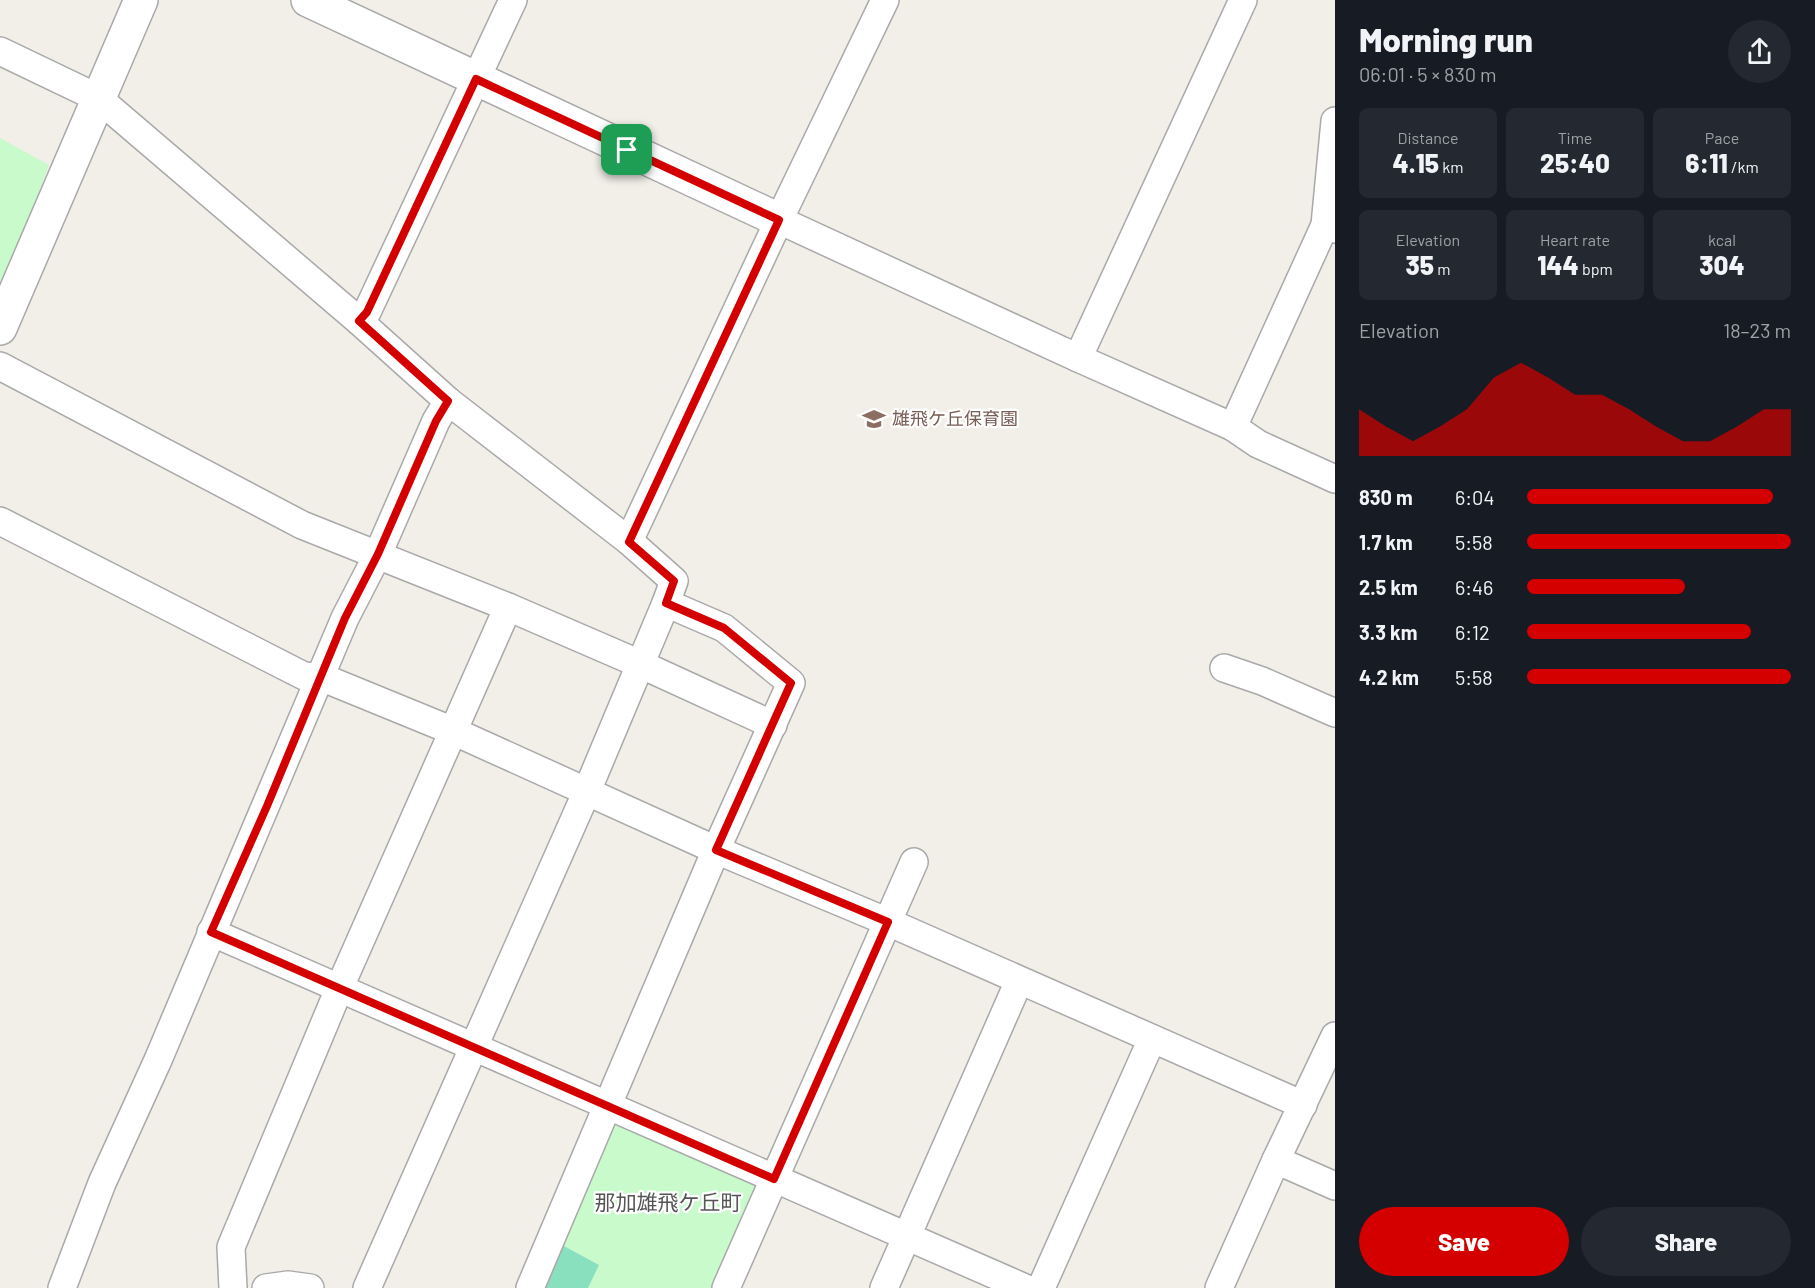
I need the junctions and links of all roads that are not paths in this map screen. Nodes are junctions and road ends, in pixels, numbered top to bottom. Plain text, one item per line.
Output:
1 (141, 0) edge
2 (308, 0) edge
3 (513, 0) edge
4 (885, 0) edge
5 (1243, 0) edge
6 (0, 51) edge
7 (476, 79) junction
8 (98, 98) junction
9 (1335, 121) edge
10 (779, 220) junction
11 (1330, 227) edge
12 (359, 321) junction
13 (0, 328) edge
14 (1077, 358) junction
15 (0, 366) edge
16 (448, 401) junction
17 (1233, 426) junction
18 (1335, 478) edge
19 (0, 521) edge
20 (629, 542) junction
21 (378, 554) junction
22 (666, 603) junction
23 (508, 608) junction
24 (640, 664) junction
25 (1224, 668) dead end
26 (321, 677) junction
27 (1335, 713) edge
28 (773, 725) junction
29 (453, 731) junction
30 (587, 791) junction
31 (716, 850) junction
32 (914, 862) dead end
33 (888, 922) junction
34 (211, 932) junction
35 (1019, 981) junction
36 (339, 989) junction
37 (1335, 1036) edge
38 (1152, 1039) junction
39 (473, 1047) junction
40 (1303, 1105) junction
41 (607, 1107) junction
42 (1276, 1160) junction
43 (774, 1179) junction
44 (1335, 1186) edge
45 (907, 1237) junction
46 (62, 1288) edge
47 (233, 1288) edge
48 (266, 1288) edge
49 (310, 1288) edge
50 (367, 1288) edge
51 (530, 1288) edge
52 (726, 1288) edge
53 (884, 1288) edge
54 (1025, 1288) edge
55 (1041, 1288) edge
56 (1219, 1288) edge

1 - 8 street
2 - 7 street
3 - 7 street
4 - 10 street
5 - 14 street
6 - 8 street
7 - 10 street
7 - 12 street
8 - 12 street
8 - 13 street
9 - 11 street
10 - 14 street
10 - 20 street
11 - 17 street
12 - 16 street
14 - 17 street
15 - 21 street
16 - 20 street
16 - 21 street
17 - 18 street
19 - 26 street
20 - 22 street
21 - 23 street
21 - 26 street
22 - 24 street
22 - 28 street
23 - 24 street
23 - 29 street
24 - 28 street
24 - 30 street
25 - 27 street
26 - 29 street
26 - 34 street
28 - 31 street
29 - 30 street
29 - 36 street
30 - 31 street
30 - 39 street
31 - 33 street
31 - 41 street
32 - 33 street
33 - 35 street
33 - 43 street
34 - 36 street
34 - 46 street
35 - 38 street
35 - 45 street
36 - 39 street
36 - 47 street
37 - 40 street
38 - 40 street
38 - 55 street
39 - 41 street
39 - 50 street
40 - 42 street
41 - 43 street
41 - 51 street
42 - 44 street
42 - 56 street
43 - 45 street
43 - 52 street
45 - 53 street
45 - 54 street
48 - 49 street

